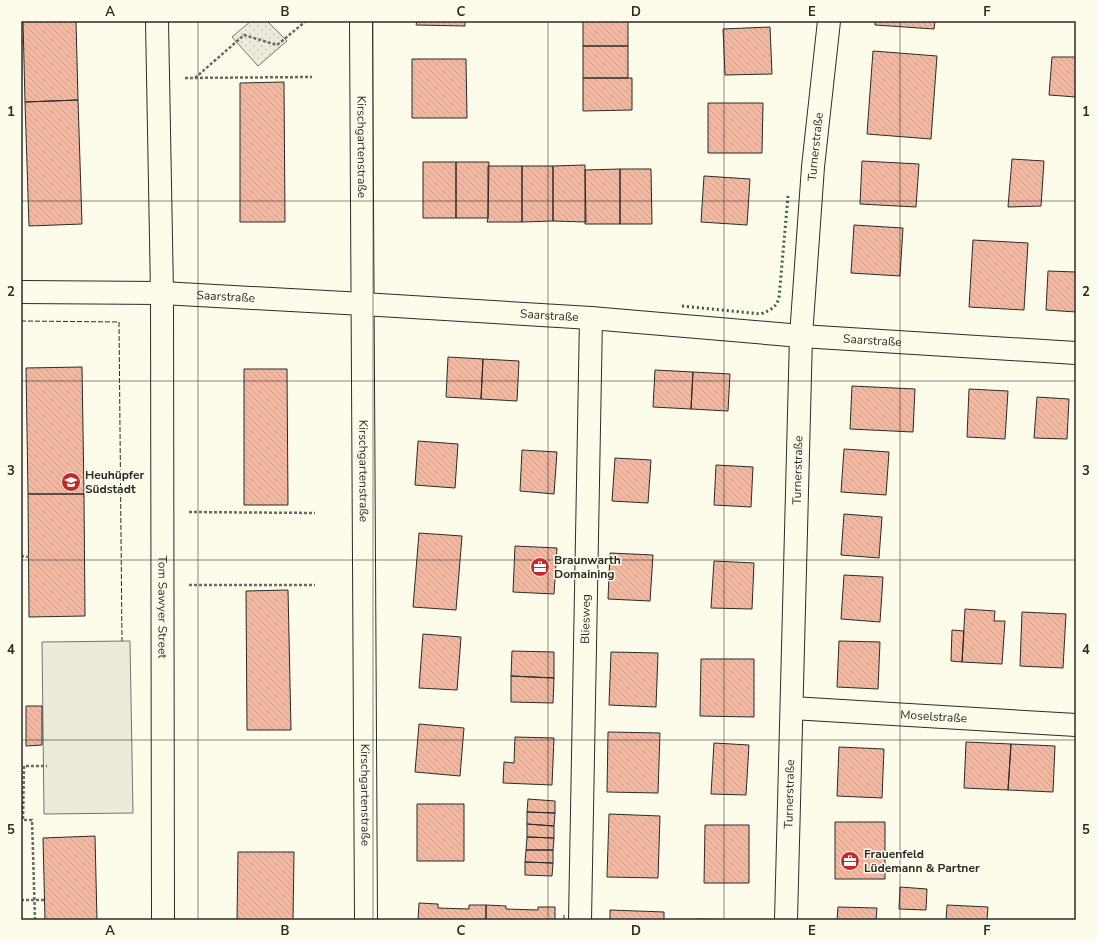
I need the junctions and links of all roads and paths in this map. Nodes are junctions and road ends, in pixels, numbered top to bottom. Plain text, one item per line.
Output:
1 (157, 21) edge
2 (306, 21) edge
3 (361, 21) edge
4 (829, 21) edge
5 (312, 77) dead end
6 (195, 78) junction
7 (158, 79) junction
8 (21, 292) edge
9 (162, 293) junction
10 (363, 304) junction
11 (591, 318) junction
12 (801, 336) junction
13 (1076, 353) edge
14 (163, 512) junction
15 (315, 513) dead end
16 (21, 556) edge
17 (29, 557) dead end
18 (163, 585) junction
19 (315, 585) dead end
20 (792, 708) junction
21 (1076, 725) edge
22 (47, 766) dead end
23 (21, 900) edge
24 (34, 900) junction
25 (45, 900) dead end
26 (35, 920) edge
27 (163, 920) edge
28 (366, 920) edge
29 (580, 920) edge
30 (786, 920) edge

1 - 7 street, Tom Sawyer Street
2 - 6 path
3 - 10 street, Kirschgartenstraße
4 - 12 street, Turnerstraße
5 - 6 path
6 - 7 path
7 - 9 street, Tom Sawyer Street
8 - 9 street, Saarstraße
9 - 10 street, Saarstraße
9 - 14 street, Tom Sawyer Street
10 - 11 street, Saarstraße
10 - 28 street, Kirschgartenstraße
11 - 12 street, Saarstraße
11 - 29 street, Bliesweg
12 - 13 street, Saarstraße
12 - 20 street, Turnerstraße
14 - 15 path
14 - 18 street, Tom Sawyer Street
16 - 17 path
18 - 19 path
18 - 27 street, Tom Sawyer Street
20 - 21 street, Moselstraße
20 - 30 street, Turnerstraße
22 - 24 path
23 - 24 path
24 - 25 path
24 - 26 path

